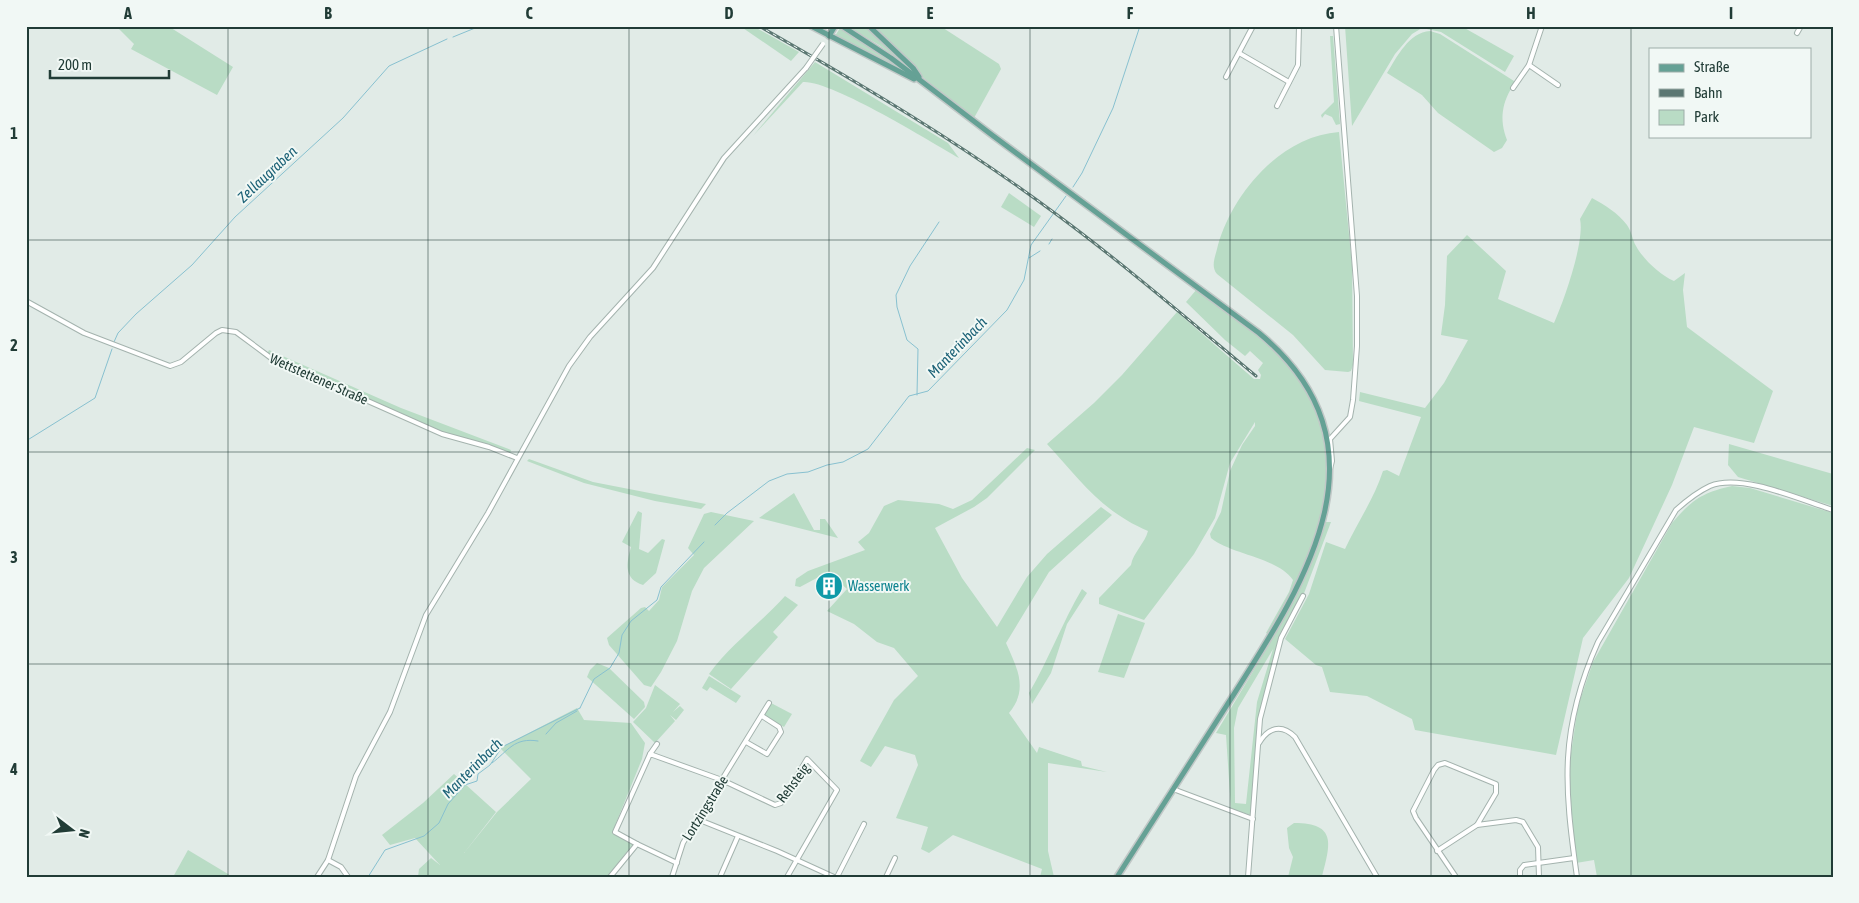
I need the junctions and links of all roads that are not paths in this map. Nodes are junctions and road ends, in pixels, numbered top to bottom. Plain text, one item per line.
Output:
1 (811, 26) edge
2 (835, 26) edge
3 (842, 26) edge
4 (868, 26) edge
5 (1253, 26) edge
6 (1299, 26) edge
7 (1336, 26) edge
8 (1542, 26) edge
9 (1801, 26) edge
10 (1797, 34) dead end
11 (830, 35) junction
12 (1239, 53) junction
13 (1529, 65) junction
14 (1226, 77) dead end
15 (922, 82) junction
16 (1289, 82) junction
17 (1558, 85) dead end
18 (928, 86) junction
19 (1514, 88) dead end
20 (1277, 106) dead end
21 (26, 301) edge
22 (517, 458) junction
23 (1330, 472) junction
24 (1833, 510) edge
25 (1304, 596) dead end
26 (769, 703) dead end
27 (762, 716) junction
28 (746, 742) junction
29 (657, 744) dead end
30 (1258, 744) junction
31 (650, 754) junction
32 (722, 780) junction
33 (1173, 789) junction
34 (1253, 818) junction
35 (697, 819) junction
36 (864, 824) dead end
37 (1477, 824) junction
38 (738, 836) junction
39 (637, 844) junction
40 (1437, 851) junction
41 (895, 858) dead end
42 (1574, 858) junction
43 (328, 860) junction
44 (796, 860) junction
45 (677, 864) junction
46 (1540, 864) junction
47 (317, 877) edge
48 (348, 877) edge
49 (610, 877) edge
50 (672, 877) edge
51 (720, 877) edge
52 (787, 877) edge
53 (835, 877) edge
54 (886, 877) edge
55 (1117, 877) edge
56 (1248, 877) edge
57 (1377, 877) edge
58 (1456, 877) edge
59 (1520, 877) edge
60 (1539, 877) edge
61 (1576, 877) edge

1 - 11 main road
2 - 11 main road
3 - 15 main road
4 - 15 main road
5 - 12 street
6 - 16 street
7 - 23 street
8 - 13 street
9 - 10 street
11 - 18 main road
11 - 22 street, bridge
12 - 14 street
12 - 16 street
13 - 17 street
13 - 19 street
15 - 18 main road
16 - 20 street
18 - 23 main road
21 - 22 street, Wettstettener Straße
22 - 43 street
23 - 33 main road
24 - 42 street
25 - 30 street
26 - 27 street, Lortzingstraße
27 - 28 street, Lortzingstraße
27 - 28 street
28 - 32 street, Lortzingstraße
29 - 31 street
30 - 34 street
30 - 57 street
31 - 32 street
31 - 39 street
32 - 35 street, Lortzingstraße
32 - 44 street, Rehsteig
33 - 34 street
33 - 55 main road
34 - 56 street
35 - 38 street
35 - 45 street, Lortzingstraße
36 - 53 street
37 - 40 street
37 - 40 street
37 - 46 street
38 - 44 street
38 - 51 street
39 - 45 street
39 - 49 street
40 - 58 street
41 - 54 street
42 - 46 street
42 - 61 street
43 - 47 street
43 - 48 street
44 - 52 street
44 - 53 street
45 - 50 street, Lortzingstraße
46 - 59 street
46 - 60 street

